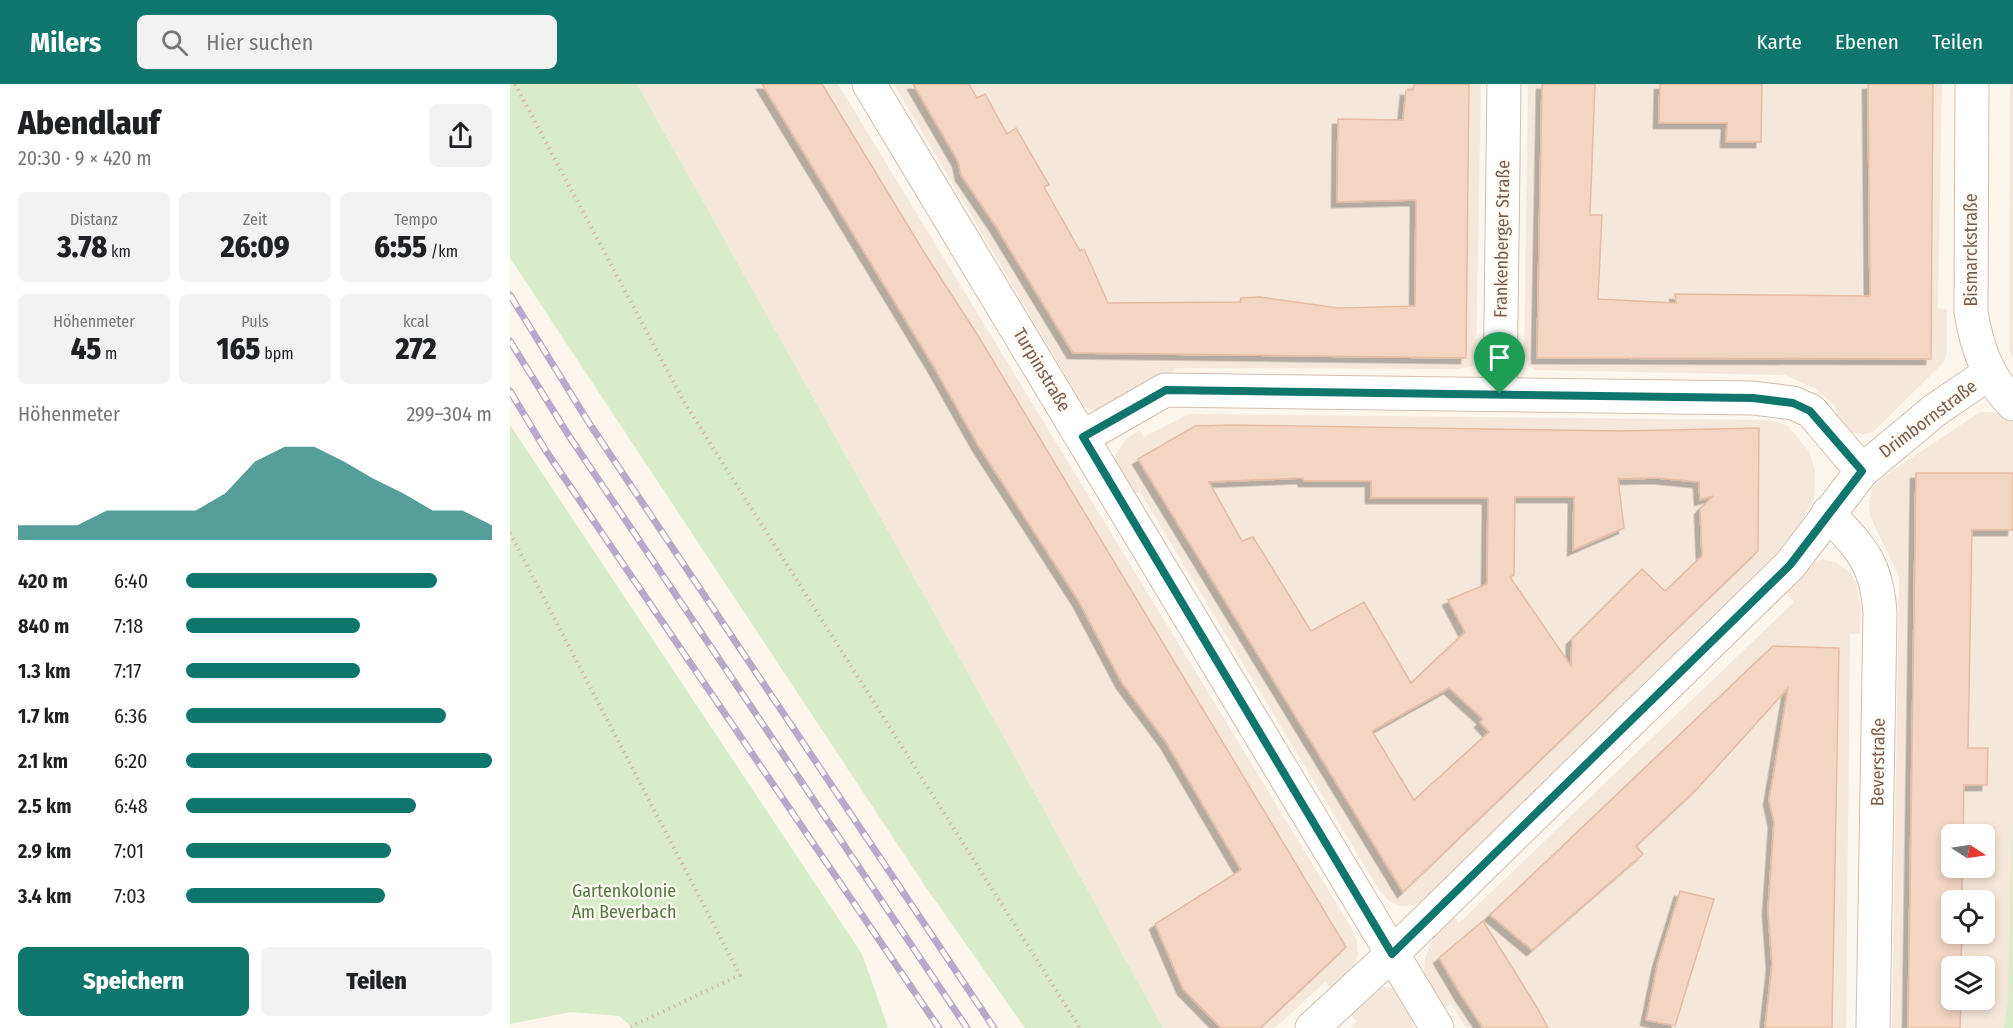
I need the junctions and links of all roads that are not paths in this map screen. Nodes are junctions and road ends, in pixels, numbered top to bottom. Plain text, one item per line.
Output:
1 (869, 84) edge
2 (1504, 84) edge
3 (1972, 84) edge
4 (1988, 374) junction
5 (1500, 394) junction
6 (2013, 404) edge
7 (1083, 437) junction
8 (1862, 471) junction
9 (1828, 513) junction
10 (1392, 954) junction
11 (1312, 1028) edge
12 (1437, 1028) edge
13 (1873, 1028) edge

1 - 7 street, Turpinstraße
2 - 5 street, Frankenberger Straße
3 - 4 street, Bismarckstraße
4 - 6 street, Bismarckstraße
4 - 8 street, Drimbornstraße
5 - 7 street
5 - 8 street
7 - 10 street, Turpinstraße
8 - 9 street, Drimbornstraße
9 - 10 street, Drimbornstraße
9 - 13 street, Beverstraße
10 - 11 street, Drimbornstraße
10 - 12 street, Turpinstraße

